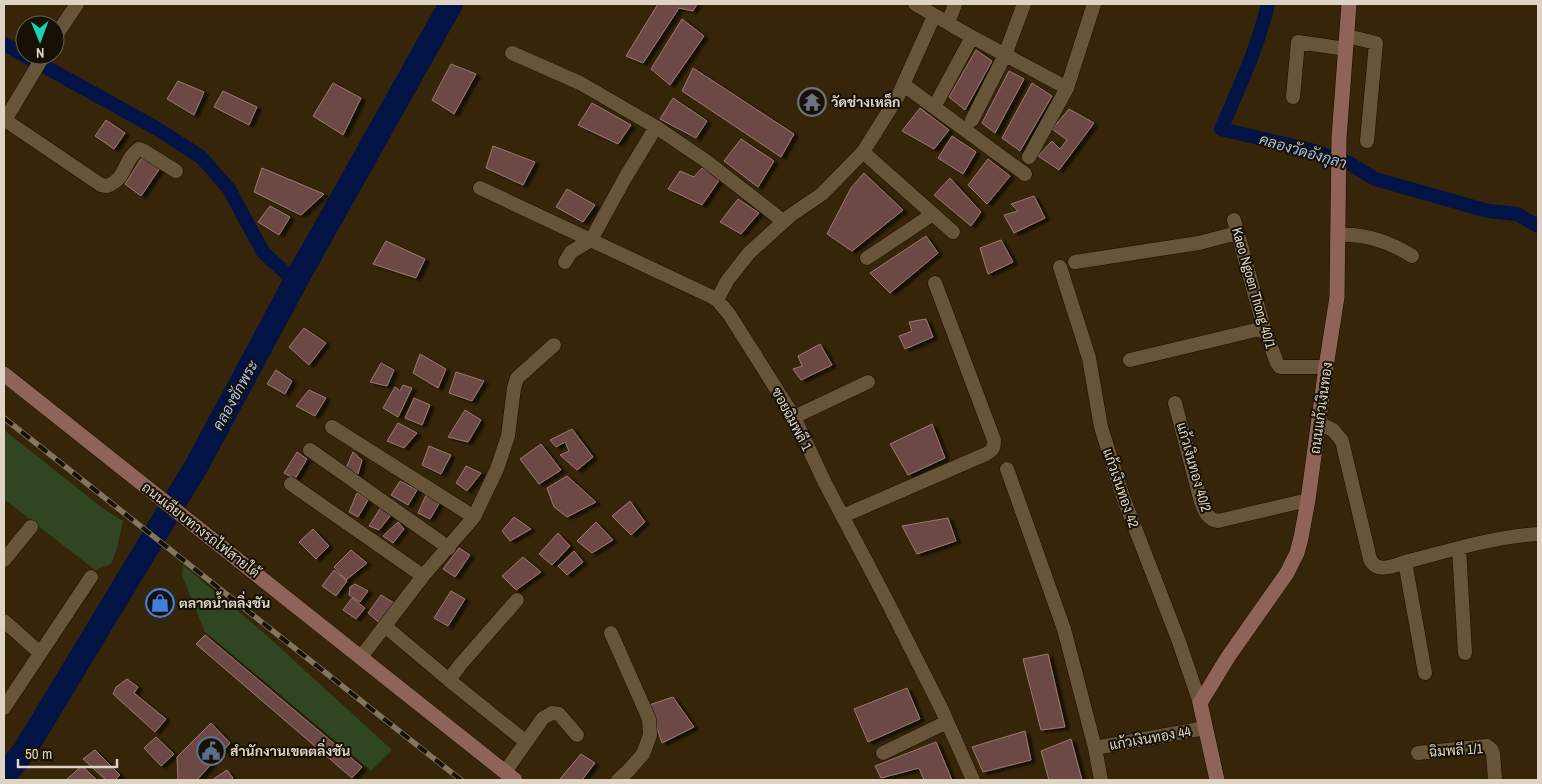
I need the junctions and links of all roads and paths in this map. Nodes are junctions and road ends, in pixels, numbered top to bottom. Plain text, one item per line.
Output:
1 (77, 4) edge
2 (915, 4) edge
3 (955, 4) edge
4 (1024, 4) edge
5 (1094, 4) edge
6 (1349, 4) edge
7 (934, 16) junction
8 (65, 22) edge
9 (948, 23) junction
10 (972, 37) junction
11 (1347, 42) junction
12 (512, 53) dead end
13 (1005, 55) junction
14 (38, 65) edge
15 (904, 85) junction
16 (1067, 88) junction
17 (1293, 97) dead end
18 (938, 100) dead end
19 (972, 120) dead end
20 (5, 121) edge
21 (656, 127) junction
22 (1367, 141) dead end
23 (863, 152) junction
24 (1029, 158) dead end
25 (176, 171) dead end
26 (1026, 174) dead end
27 (480, 188) dead end
28 (933, 214) junction
29 (783, 221) junction
30 (953, 232) dead end
31 (1338, 235) junction
32 (591, 240) junction
33 (1412, 256) dead end
34 (866, 258) dead end
35 (565, 262) dead end
36 (1076, 262) dead end
37 (1060, 268) dead end
38 (935, 283) dead end
39 (717, 300) junction
40 (1264, 328) junction
41 (554, 345) dead end
42 (1130, 360) dead end
43 (1326, 367) junction
44 (4, 374) edge
45 (868, 382) dead end
46 (1175, 402) dead end
47 (794, 417) junction
48 (1319, 423) junction
49 (332, 427) dead end
50 (310, 450) dead end
51 (1007, 469) dead end
52 (291, 484) dead end
53 (1308, 500) junction
54 (843, 516) junction
55 (474, 517) junction
56 (31, 527) dead end
57 (1538, 534) edge
58 (449, 548) junction
59 (1459, 548) junction
60 (4, 560) edge
61 (1405, 562) junction
62 (423, 576) junction
63 (91, 577) dead end
64 (517, 600) dead end
65 (4, 621) edge
66 (386, 627) junction
67 (612, 633) dead end
68 (40, 653) junction
69 (1465, 653) dead end
70 (359, 655) junction
71 (1425, 673) dead end
72 (449, 680) junction
73 (1200, 703) junction
74 (4, 708) edge
75 (947, 722) junction
76 (1205, 728) junction
77 (577, 735) dead end
78 (526, 742) junction
79 (1095, 748) junction
80 (1418, 752) dead end
81 (883, 753) dead end
82 (510, 776) edge
83 (618, 780) edge
84 (973, 780) edge
85 (1101, 780) edge
86 (1217, 780) edge
87 (1495, 780) edge

1 - 8 street
2 - 7 street
3 - 9 street
4 - 13 street
5 - 16 street
6 - 11 street, ถนนแก้วเงินทอง
7 - 9 street
7 - 15 street
9 - 10 street
10 - 13 street
10 - 18 street
11 - 17 street
11 - 22 street
11 - 31 street, ถนนแก้วเงินทอง
12 - 21 street
13 - 16 street
13 - 19 street
14 - 20 street
15 - 23 street
15 - 26 street
16 - 24 street
20 - 25 street
21 - 29 street
21 - 32 street
23 - 28 street
23 - 29 street
27 - 32 street, ซอยฉิมพลี 1
28 - 30 street
28 - 34 street
29 - 39 street
31 - 33 street
31 - 43 street, ถนนแก้วเงินทอง
32 - 35 street
32 - 39 street, ซอยฉิมพลี 1
36 - 40 street, Kaeo Ngoen Thong 40/1
37 - 73 street, แก้วเงินทอง 42
38 - 54 street
39 - 47 street, ซอยฉิมพลี 1
40 - 42 street
40 - 43 street, Kaeo Ngoen Thong 40/1
41 - 55 street
43 - 48 street, ถนนแก้วเงินทอง
44 - 70 street, ถนนเลียบทางรถไฟสายใต้
45 - 47 street
46 - 53 street, แก้วเงินทอง 40/2
47 - 54 street, ซอยฉิมพลี 1
48 - 53 street, ถนนแก้วเงินทอง
48 - 61 street
49 - 55 street
50 - 58 street
51 - 79 street
52 - 62 street
53 - 73 street, ถนนแก้วเงินทอง
54 - 75 street, ซอยฉิมพลี 1
55 - 58 street
56 - 60 street
57 - 59 street
58 - 62 street
59 - 61 street
59 - 69 street
61 - 71 street
62 - 66 street
63 - 68 street
64 - 72 street
65 - 68 street
66 - 70 street
66 - 72 street
67 - 83 street
68 - 74 street
70 - 82 street, ถนนเลียบทางรถไฟสายใต้
72 - 78 street
73 - 76 street
75 - 81 street
75 - 84 street, ซอยฉิมพลี 1
76 - 79 street, แก้วเงินทอง 44
76 - 86 street
77 - 78 street
78 - 82 street
79 - 85 street
80 - 87 street, ฉิมพลี 1/1

